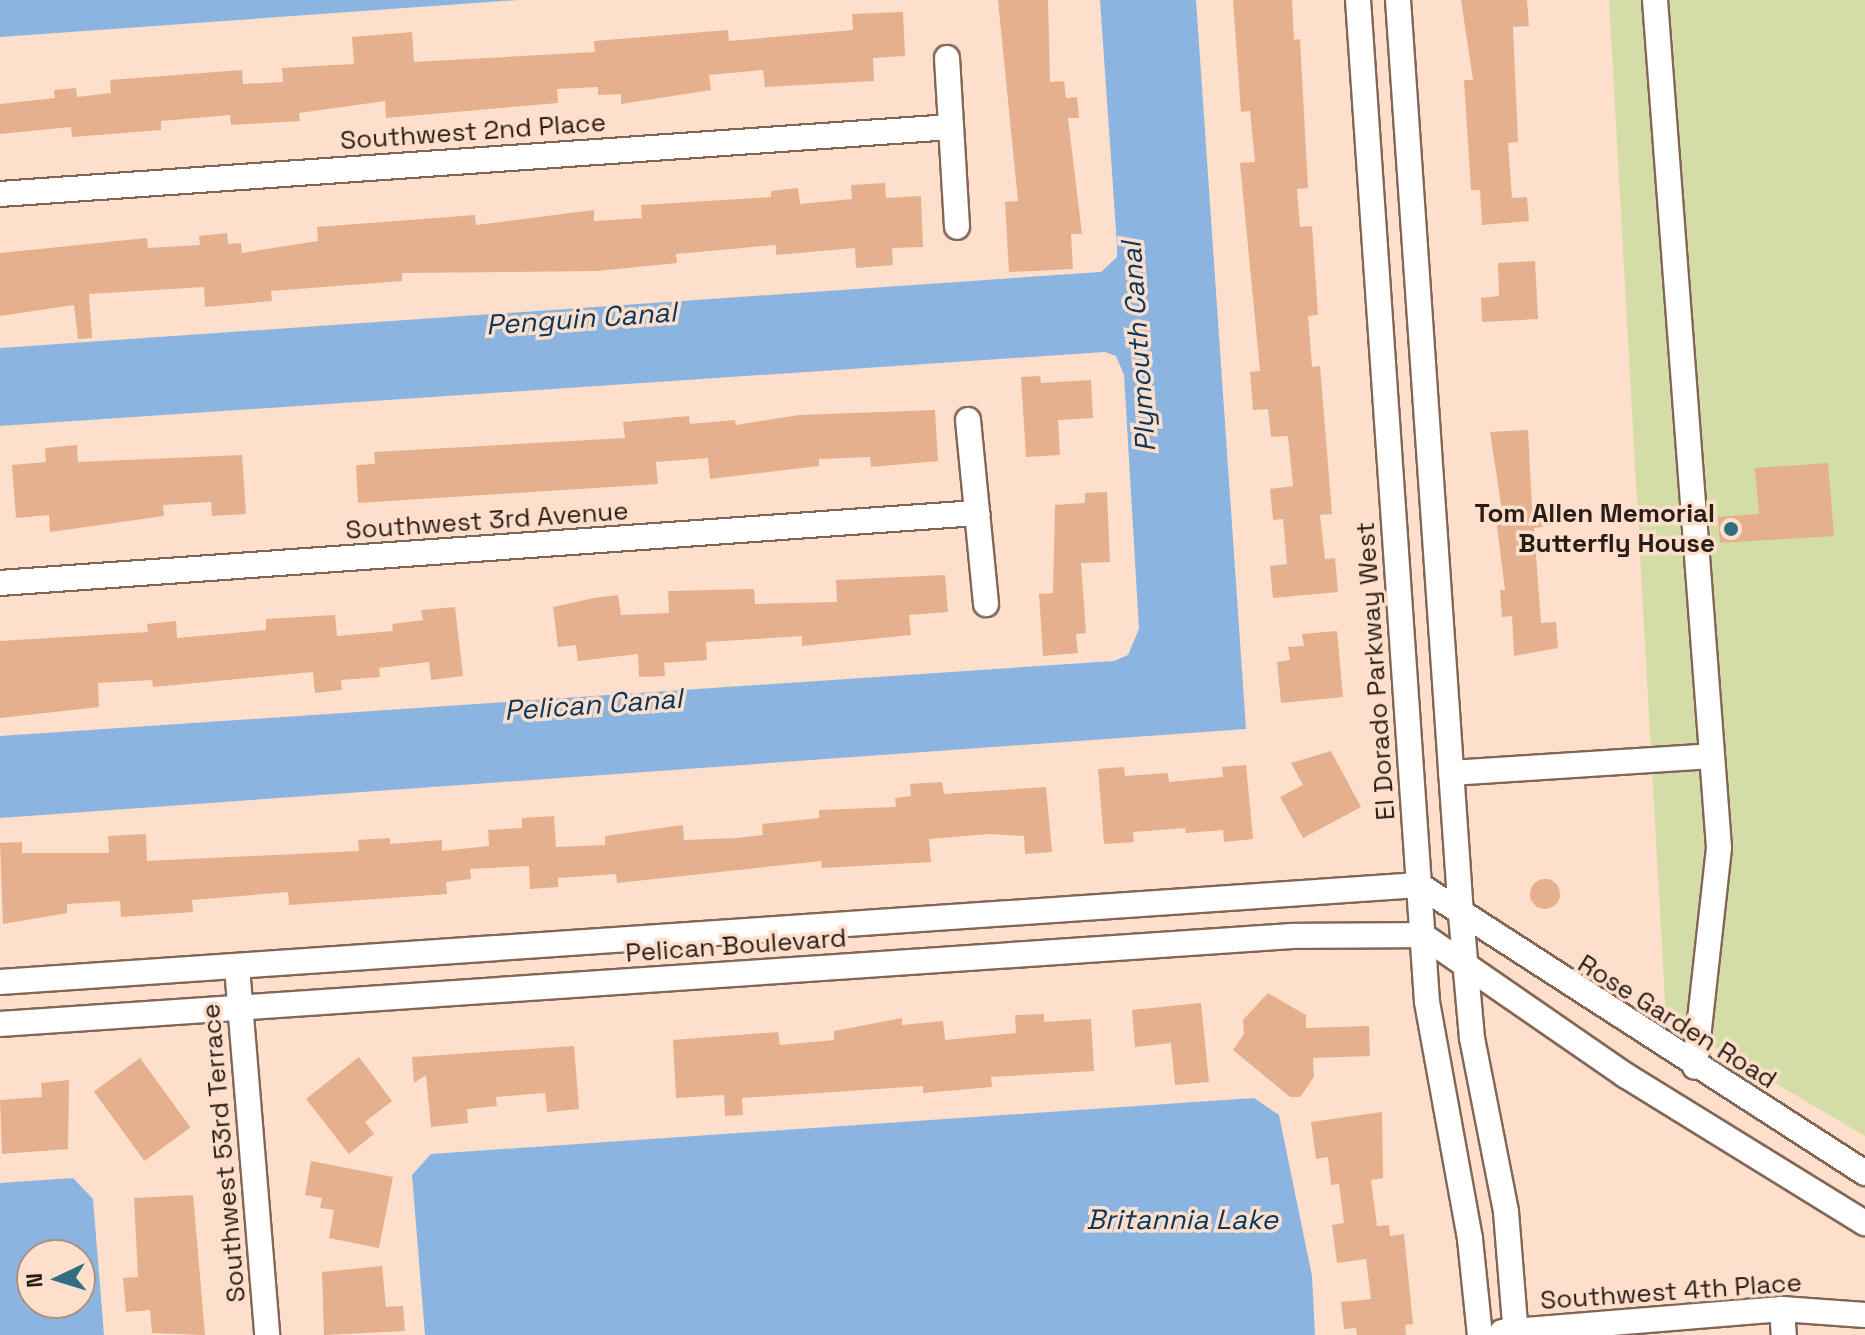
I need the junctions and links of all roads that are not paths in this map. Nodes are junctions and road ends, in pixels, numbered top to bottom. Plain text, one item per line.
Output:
1 (1358, 0) edge
2 (1398, 0) edge
3 (1655, 0) edge
4 (947, 58) dead end
5 (951, 127) junction
6 (0, 194) edge
7 (957, 227) dead end
8 (1427, 401) junction
9 (1385, 403) junction
10 (968, 420) dead end
11 (977, 513) junction
12 (0, 583) edge
13 (986, 604) dead end
14 (1711, 756) junction
15 (1451, 773) junction
16 (1419, 885) junction
17 (1461, 915) junction
18 (1422, 935) junction
19 (237, 967) junction
20 (1466, 968) junction
21 (0, 982) edge
22 (241, 1007) junction
23 (0, 1024) edge
24 (1695, 1067) junction
25 (1865, 1173) edge
26 (1865, 1223) edge
27 (1782, 1309) junction
28 (1865, 1315) edge
29 (1516, 1333) edge
30 (1480, 1334) edge
31 (267, 1335) edge
32 (1784, 1335) edge

1 - 9 street, El Dorado Parkway West
2 - 8 street
3 - 14 street
4 - 5 street
5 - 6 street, Southwest 2nd Place
5 - 7 street
8 - 9 street
8 - 15 street
9 - 16 street, El Dorado Parkway West
10 - 11 street
11 - 12 street, Southwest 3rd Avenue
11 - 13 street
14 - 15 street
14 - 24 street
15 - 17 street
16 - 17 street
16 - 18 street, El Dorado Parkway West
16 - 19 street, Pelican Boulevard
17 - 20 street
17 - 24 street, Rose Garden Road
18 - 20 street
18 - 22 street, Pelican Boulevard
18 - 30 street, El Dorado Parkway West
19 - 21 street, Pelican Boulevard
19 - 22 street, Southwest 53rd Terrace
20 - 26 street
20 - 29 street
22 - 23 street, Pelican Boulevard
22 - 31 street, Southwest 53rd Terrace
24 - 25 street, Rose Garden Road
27 - 28 street, Southwest 4th Place
27 - 29 street, Southwest 4th Place
27 - 32 street
29 - 30 street, Southwest 4th Place

